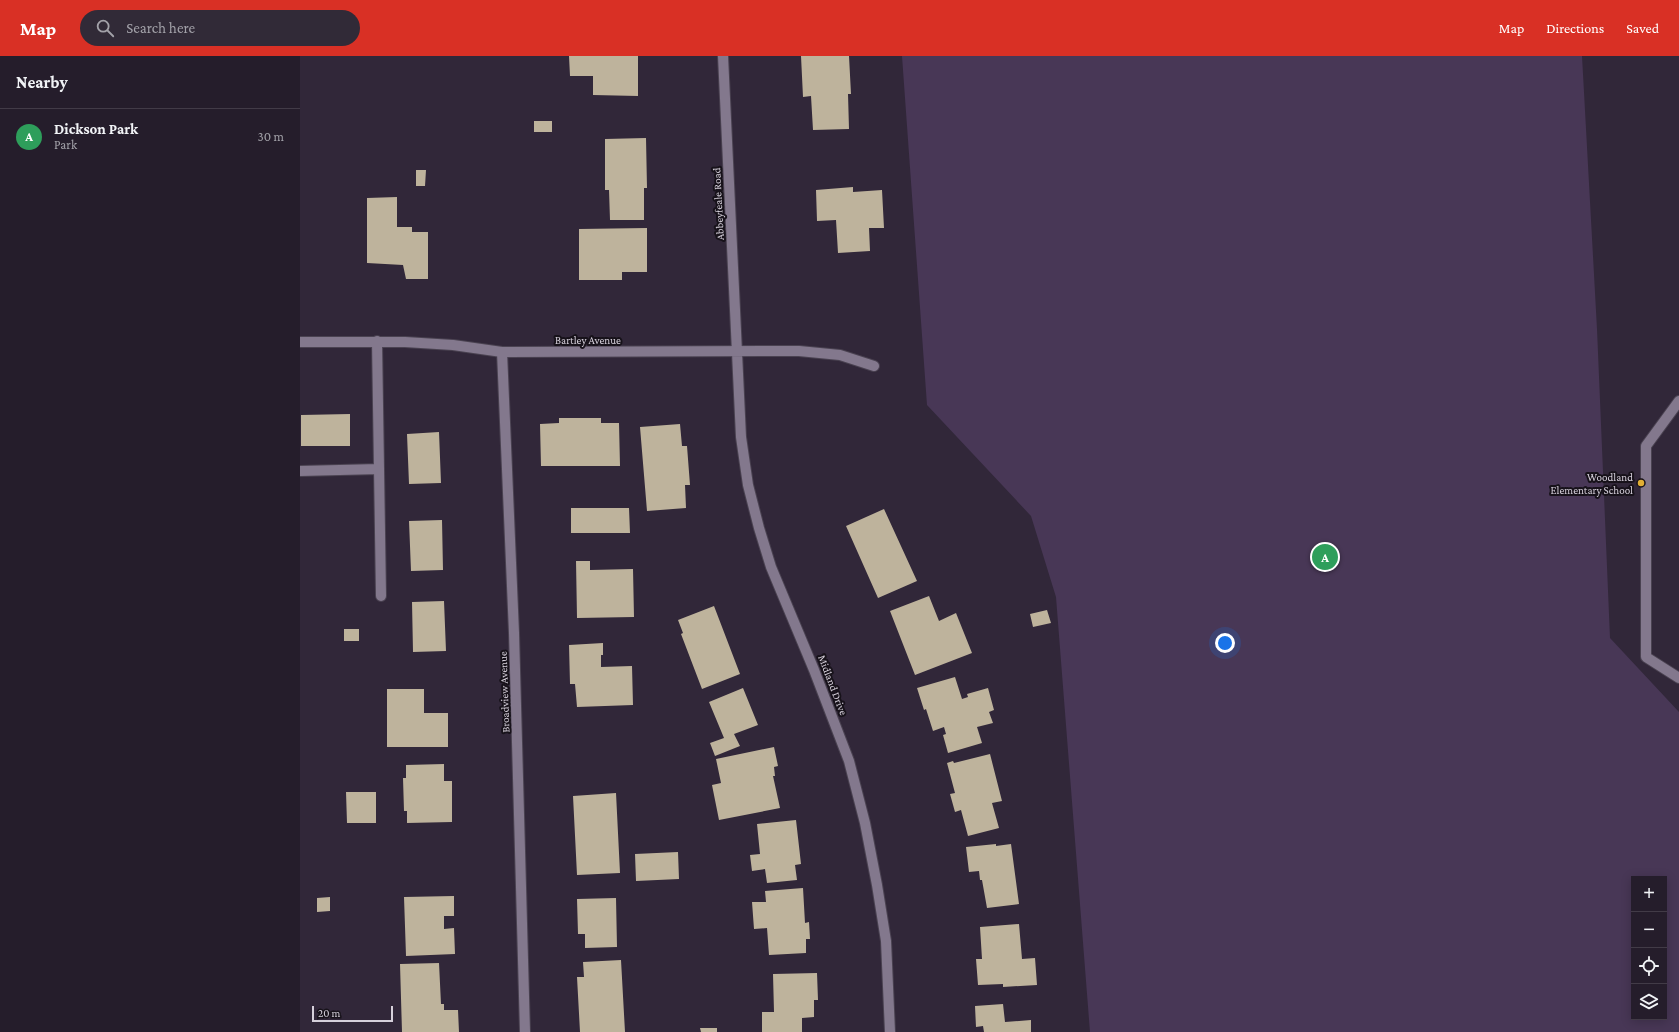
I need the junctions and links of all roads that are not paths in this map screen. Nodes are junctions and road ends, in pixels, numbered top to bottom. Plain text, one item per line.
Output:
1 (723, 56) edge
2 (376, 341) junction
3 (300, 342) edge
4 (502, 352) junction
5 (737, 352) junction
6 (874, 366) dead end
7 (1679, 400) edge
8 (379, 469) junction
9 (300, 470) edge
10 (381, 596) dead end
11 (1679, 678) edge
12 (525, 1032) edge
13 (890, 1032) edge

1 - 5 street, Abbeyfeale Road
2 - 3 street, Bartley Avenue
2 - 4 street, Bartley Avenue
2 - 8 street
4 - 5 street, Bartley Avenue
4 - 12 street, Broadview Avenue
5 - 6 street, Bartley Avenue
5 - 13 street, Midland Drive
7 - 11 street
8 - 9 street
8 - 10 street

